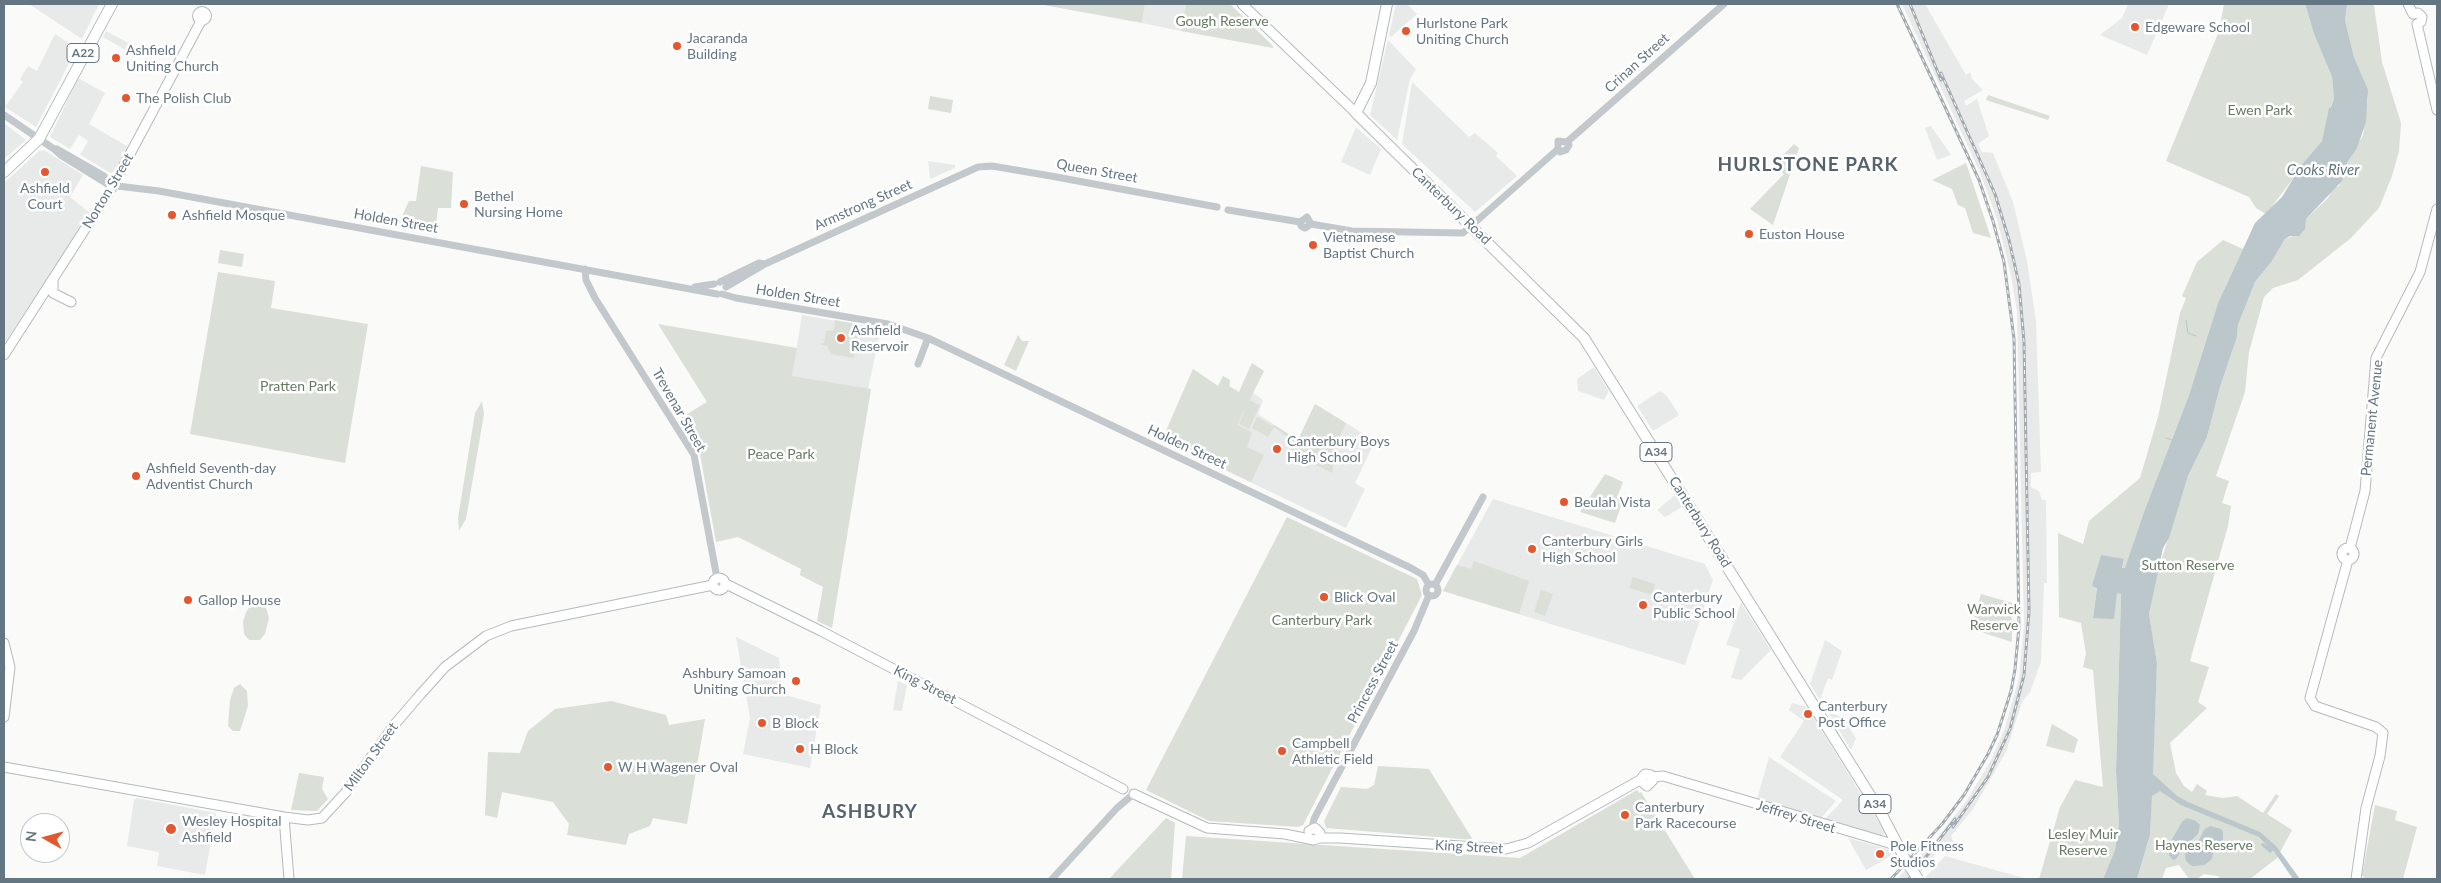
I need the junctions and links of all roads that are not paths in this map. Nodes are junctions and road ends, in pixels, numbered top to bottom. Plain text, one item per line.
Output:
1 (112, 4) edge
2 (1242, 4) edge
3 (1387, 4) edge
4 (1724, 4) edge
5 (2408, 4) edge
6 (203, 12) edge
7 (2437, 110) edge
8 (1356, 113) junction
9 (4, 115) edge
10 (39, 139) junction
11 (971, 169) joint
12 (4, 172) edge
13 (114, 184) junction
14 (2437, 209) edge
15 (1472, 226) junction
16 (585, 269) junction
17 (53, 278) junction
18 (721, 288) junction
19 (71, 302) dead end
20 (928, 338) junction
21 (4, 355) edge
22 (918, 364) dead end
23 (1483, 498) dead end
24 (715, 581) junction
25 (1432, 585) junction
26 (4, 643) edge
27 (4, 717) edge
28 (4, 767) edge
29 (1663, 776) joint
30 (1128, 794) junction
31 (284, 817) junction
32 (1314, 833) junction
33 (1901, 850) junction
34 (289, 879) edge
35 (1052, 879) edge
36 (1918, 879) edge
37 (2356, 879) edge

1 - 10 highway, A22
2 - 8 main road
3 - 8 highway
4 - 15 street, Crinan Street
5 - 7 main road
6 - 13 main road, Norton Street
8 - 15 highway, Canterbury Road / A34
9 - 10 street, Holden Street
10 - 12 highway, A22
10 - 13 street, Holden Street
11 - 15 street, Queen Street
11 - 18 street, Armstrong Street
13 - 16 street, Holden Street
13 - 17 main road, Norton Street
14 - 37 main road, Permanent Avenue
15 - 33 highway, Canterbury Road / A34
16 - 18 street, Holden Street
16 - 24 street, Trevenar Street
17 - 19 main road
17 - 21 main road, Norton Street
18 - 20 street, Holden Street
20 - 22 street
20 - 25 street, Holden Street
23 - 25 street
24 - 30 main road, King Street
24 - 31 main road, Milton Street
25 - 32 street, Princess Street
26 - 27 main road
28 - 31 main road, Milton Street
29 - 32 main road, King Street
29 - 33 main road, Jeffrey Street
30 - 32 main road, King Street
30 - 35 street
31 - 34 main road
33 - 36 highway, Canterbury Road / A34, bridge

